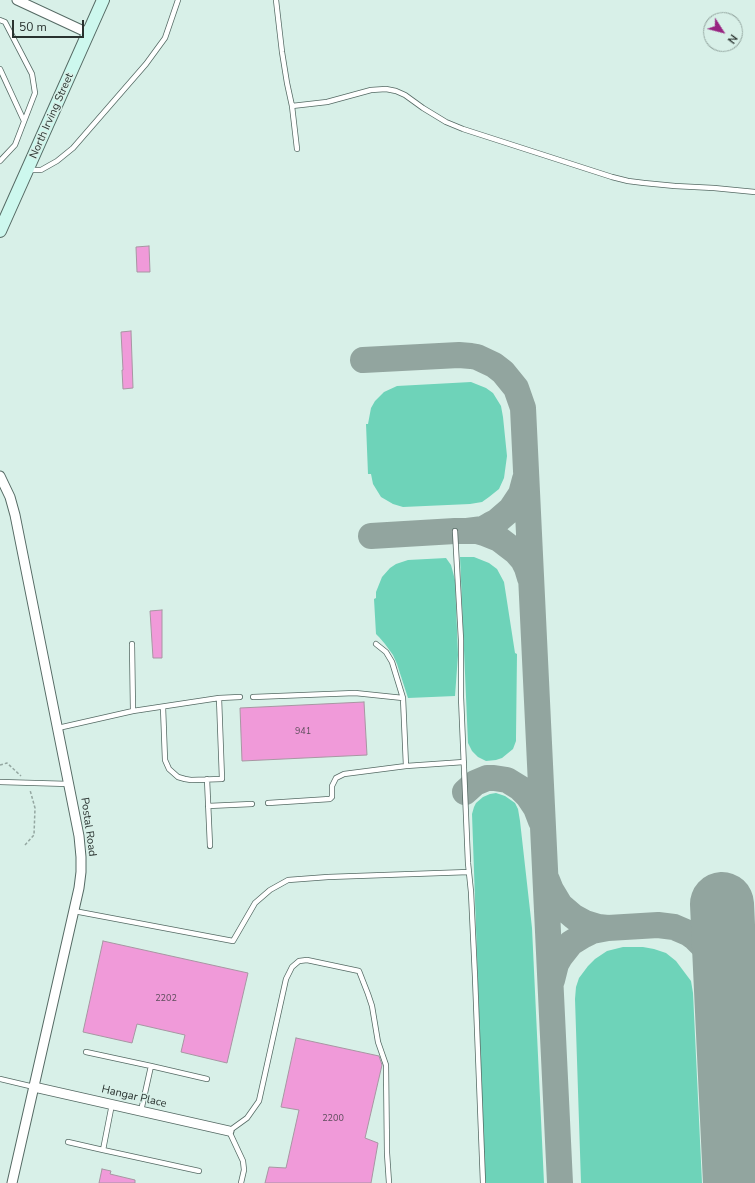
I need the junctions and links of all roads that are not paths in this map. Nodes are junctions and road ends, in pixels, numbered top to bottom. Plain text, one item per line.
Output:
1 (17, 0) edge
2 (103, 0) edge
3 (178, 0) edge
4 (276, 0) edge
5 (0, 20) edge
6 (88, 33) junction
7 (0, 69) edge
8 (292, 106) junction
9 (24, 121) junction
10 (297, 148) dead end
11 (0, 161) edge
12 (27, 171) junction
13 (755, 192) edge
14 (0, 231) edge
15 (1, 481) edge
16 (455, 531) dead end
17 (132, 644) dead end
18 (376, 644) dead end
19 (240, 697) dead end
20 (253, 697) dead end
21 (219, 698) junction
22 (403, 698) junction
23 (163, 707) junction
24 (133, 711) junction
25 (58, 728) junction
26 (464, 762) junction
27 (406, 766) junction
28 (207, 779) junction
29 (0, 782) edge
30 (69, 784) junction
31 (268, 803) dead end
32 (252, 804) dead end
33 (208, 806) junction
34 (210, 846) dead end
35 (469, 872) junction
36 (74, 910) junction
37 (86, 1052) dead end
38 (151, 1066) junction
39 (0, 1079) edge
40 (207, 1079) dead end
41 (34, 1086) junction
42 (112, 1104) junction
43 (141, 1111) junction
44 (229, 1131) junction
45 (68, 1142) dead end
46 (104, 1150) junction
47 (199, 1171) dead end
48 (12, 1183) edge
49 (241, 1183) edge
50 (389, 1183) edge
51 (483, 1183) edge

1 - 6 street
2 - 6 street, North Irving Street
3 - 12 lane
4 - 8 lane
5 - 9 lane
6 - 12 street, North Irving Street
7 - 9 lane
8 - 10 lane
8 - 13 lane
9 - 11 lane
12 - 14 street, North Irving Street
15 - 25 street, Postal Road
16 - 26 lane
17 - 24 lane
18 - 22 lane
19 - 21 lane
20 - 22 lane
21 - 23 lane
21 - 28 lane
22 - 27 lane
23 - 24 lane
23 - 28 lane
24 - 25 lane
25 - 30 street, Postal Road
26 - 27 lane
26 - 35 lane
27 - 31 lane
28 - 33 lane
29 - 30 lane
30 - 36 street, Postal Road
32 - 33 lane
33 - 34 lane
35 - 36 lane
35 - 51 lane
36 - 41 street, Postal Road
37 - 38 lane
38 - 40 lane
38 - 43 lane
39 - 41 lane
41 - 42 street, Hangar Place
41 - 48 street, Postal Road
42 - 43 street, Hangar Place
42 - 46 lane
43 - 44 street, Hangar Place
44 - 49 lane
44 - 50 lane
45 - 46 lane
46 - 47 lane

